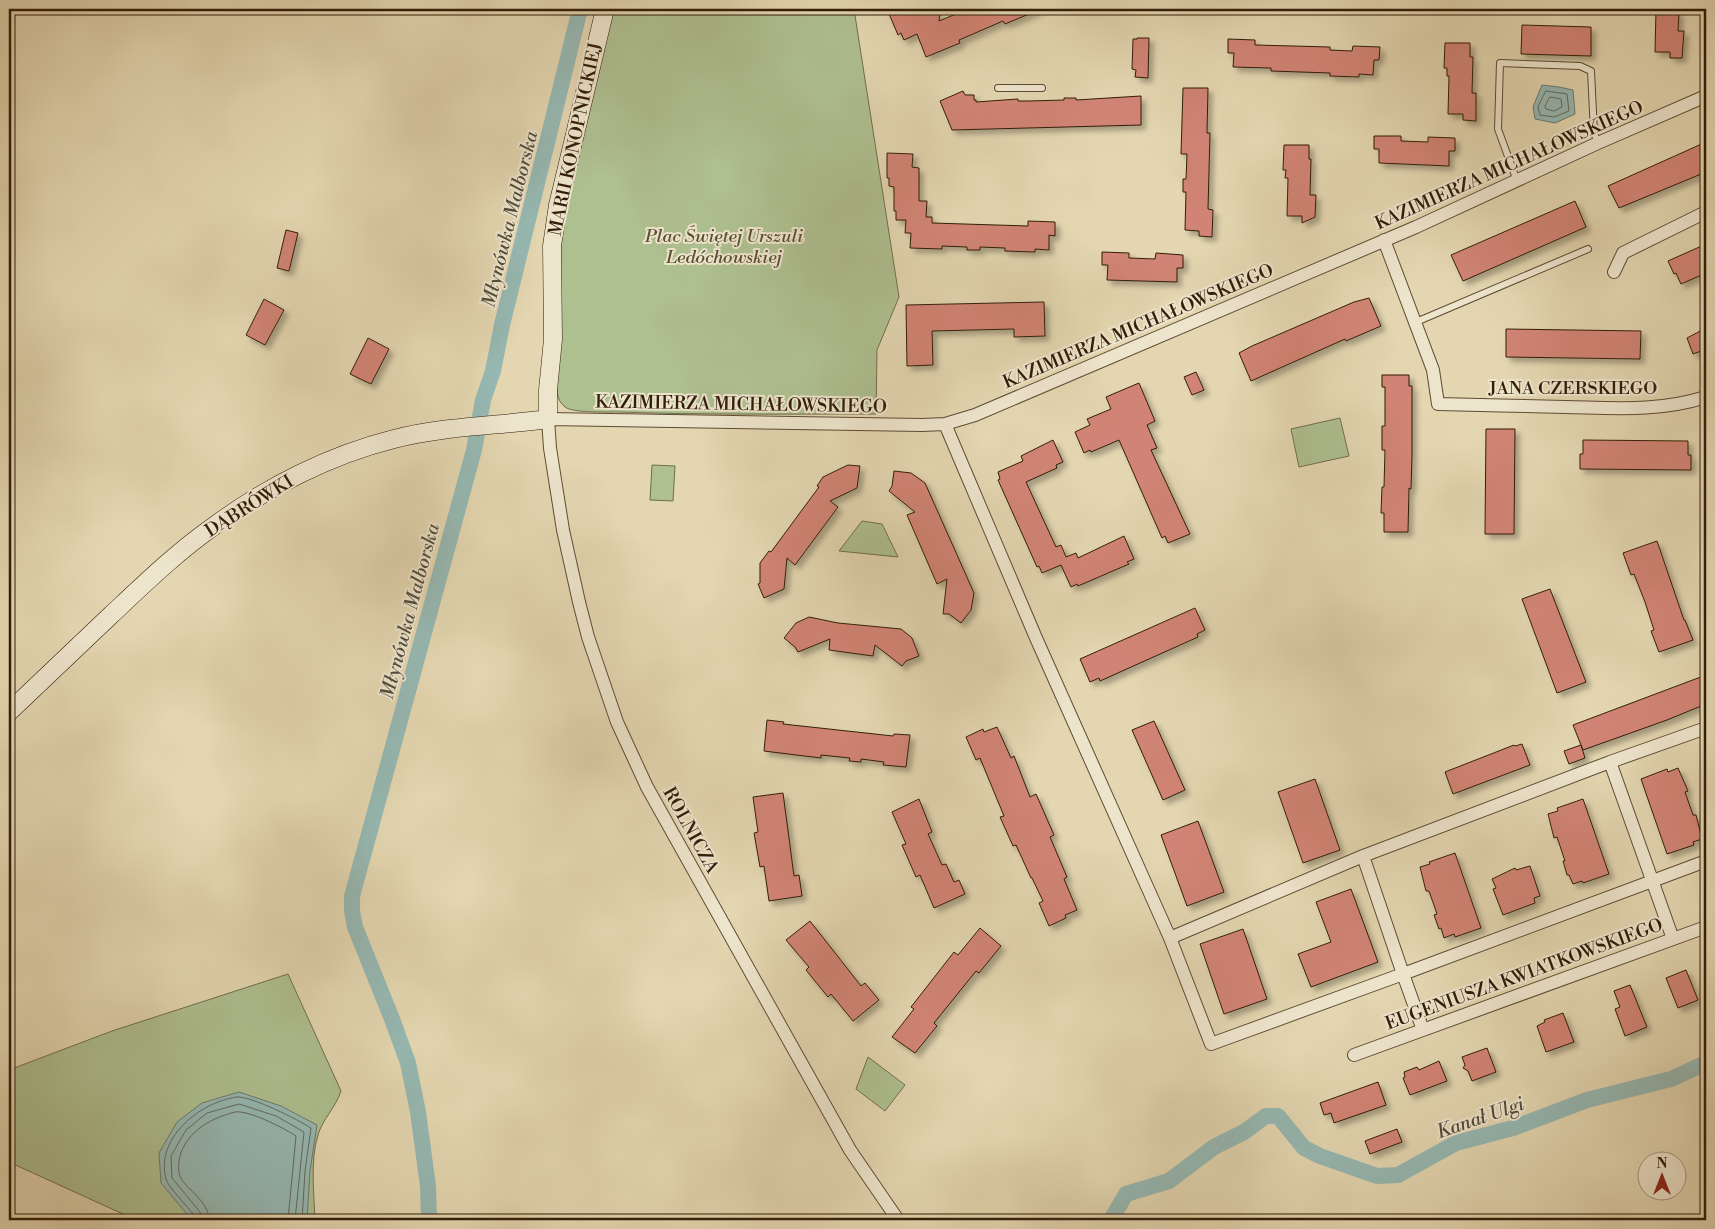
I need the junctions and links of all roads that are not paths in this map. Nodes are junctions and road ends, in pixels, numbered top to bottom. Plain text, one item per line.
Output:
1 (605, 9) edge
2 (998, 88) dead end
3 (1042, 88) dead end
4 (1706, 96) edge
5 (1598, 143) junction
6 (1518, 181) junction
7 (1706, 212) edge
8 (1384, 240) junction
9 (1588, 249) dead end
10 (1614, 272) dead end
11 (1416, 322) junction
12 (1706, 397) edge
13 (548, 419) junction
14 (945, 424) junction
15 (9, 712) edge
16 (1706, 728) edge
17 (1610, 762) junction
18 (1363, 856) junction
19 (1706, 861) edge
20 (1651, 880) junction
21 (1706, 926) edge
22 (1170, 938) junction
23 (1673, 939) junction
24 (1403, 974) junction
25 (1423, 1030) junction
26 (1354, 1055) dead end
27 (898, 1220) edge

1 - 13 street, MARII KONOPNICKIEJ
2 - 3 lane
4 - 5 street, KAZIMIERZA MICHAŁOWSKIEGO
5 - 6 street, KAZIMIERZA MICHAŁOWSKIEGO
5 - 6 lane
6 - 8 street, KAZIMIERZA MICHAŁOWSKIEGO
7 - 10 street
8 - 11 street
8 - 14 street, KAZIMIERZA MICHAŁOWSKIEGO
9 - 11 lane
11 - 12 street, JANA CZERSKIEGO
13 - 14 street, KAZIMIERZA MICHAŁOWSKIEGO
13 - 15 street, DĄBRÓWKI
13 - 27 street, ROLNICZA
14 - 22 street
16 - 17 street
17 - 18 street
17 - 20 street
18 - 22 street
18 - 24 street
19 - 20 street
20 - 23 street
20 - 24 street
21 - 23 street, EUGENIUSZA KWIATKOWSKIEGO
22 - 24 street
23 - 25 street, EUGENIUSZA KWIATKOWSKIEGO
24 - 25 street
25 - 26 street, EUGENIUSZA KWIATKOWSKIEGO

